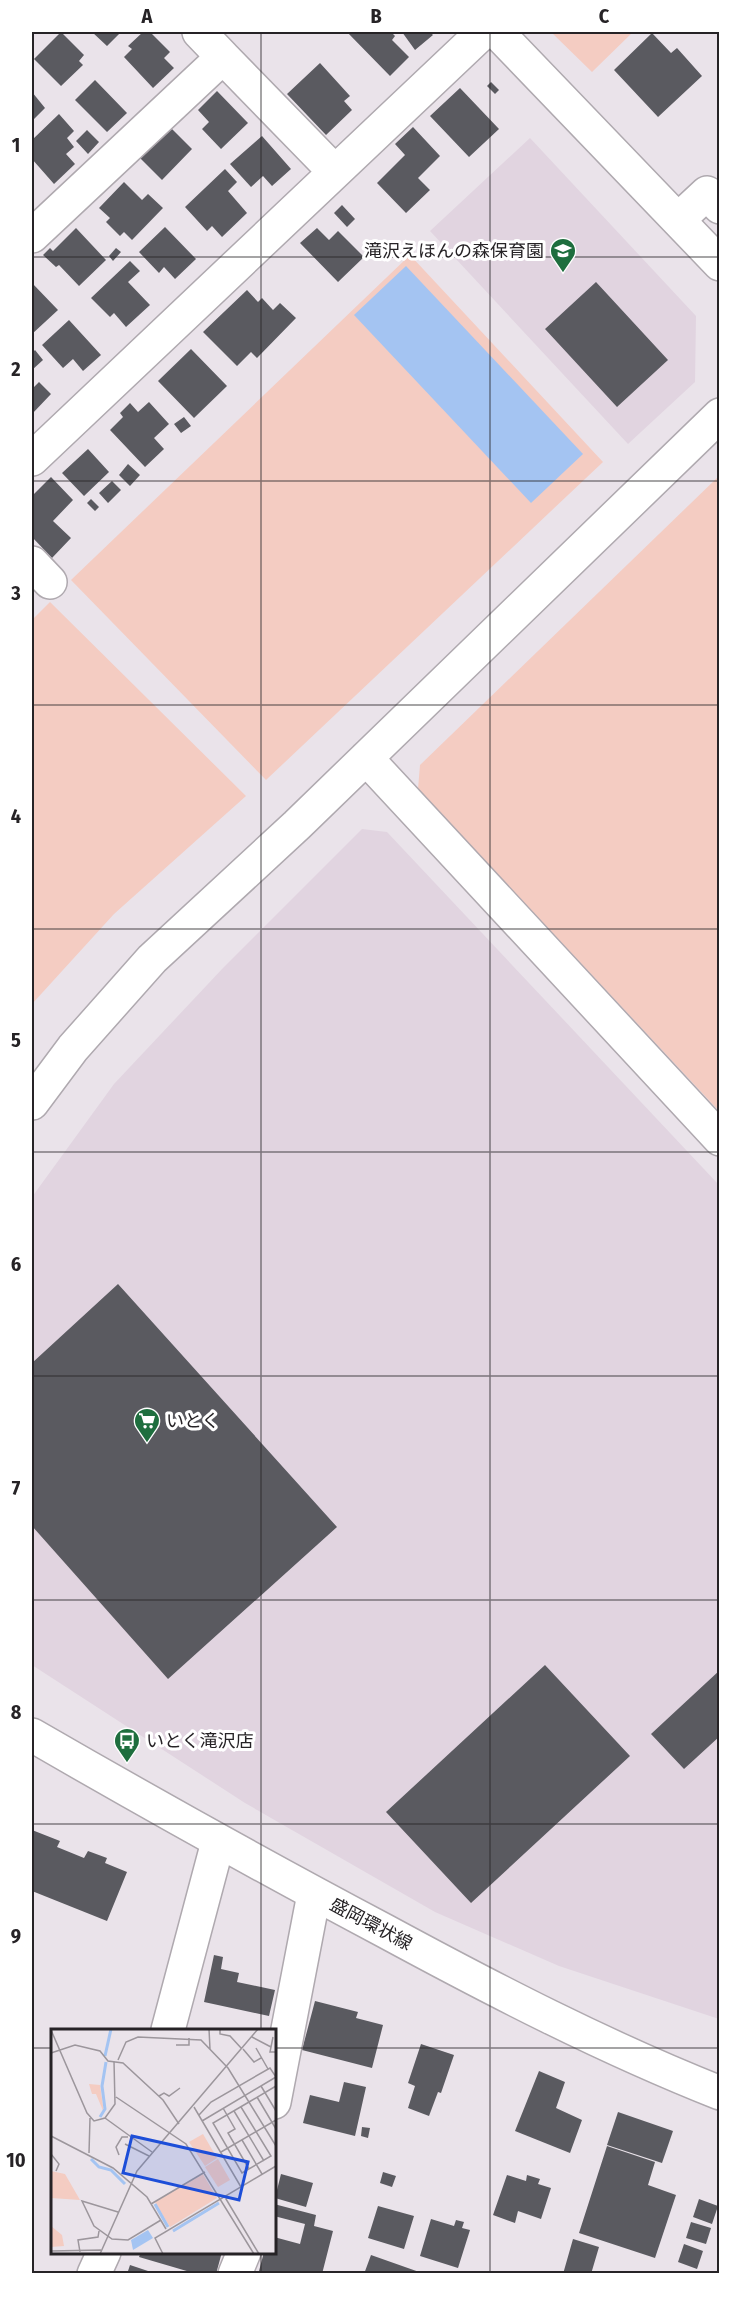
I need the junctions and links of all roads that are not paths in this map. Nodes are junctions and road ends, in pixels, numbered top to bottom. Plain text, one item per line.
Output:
1 (199, 32) edge
2 (483, 32) edge
3 (497, 32) edge
4 (223, 57) junction
5 (334, 171) junction
6 (720, 207) edge
7 (678, 220) junction
8 (32, 236) edge
9 (720, 264) edge
10 (720, 415) edge
11 (32, 459) edge
12 (366, 758) junction
13 (32, 1103) edge
14 (720, 1139) edge
15 (32, 1735) edge
16 (218, 1842) junction
17 (314, 1894) junction
18 (169, 2029) edge
19 (276, 2092) edge
20 (720, 2093) edge
21 (104, 2254) edge
22 (244, 2254) edge
23 (94, 2274) edge
24 (235, 2274) edge

1 - 4 street
2 - 5 street
3 - 7 street
4 - 5 street
4 - 8 street
5 - 11 street
6 - 7 street
7 - 9 street
10 - 12 street
12 - 13 street
12 - 14 street
15 - 16 street, 盛岡環状線
16 - 17 street, 盛岡環状線
16 - 18 street
17 - 19 street
17 - 20 street, 盛岡環状線
21 - 23 street
22 - 24 street

